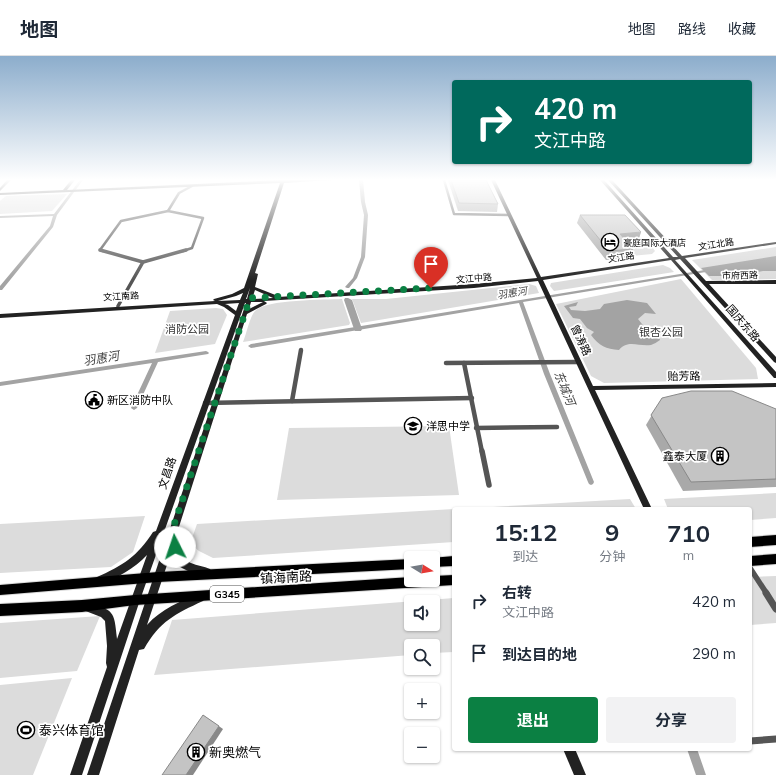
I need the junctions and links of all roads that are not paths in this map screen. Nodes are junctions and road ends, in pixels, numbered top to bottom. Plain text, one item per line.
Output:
1 (154, 214) edge
2 (181, 214) edge
3 (274, 214) edge
4 (454, 214) edge
5 (632, 214) edge
6 (641, 214) edge
7 (509, 215) joint
8 (776, 241) edge
9 (680, 256) junction
10 (673, 260) junction
11 (143, 262) junction
12 (539, 278) junction
13 (776, 282) edge
14 (705, 283) junction
15 (249, 288) junction
16 (274, 298) junction
17 (245, 300) junction
18 (216, 302) junction
19 (118, 306) junction
20 (0, 312) edge
21 (241, 314) junction
22 (0, 316) edge
23 (301, 350) dead end
24 (776, 361) edge
25 (579, 362) junction
26 (446, 363) dead end
27 (464, 363) junction
28 (776, 376) edge
29 (776, 384) edge
30 (592, 388) junction
31 (472, 398) junction
32 (292, 401) junction
33 (214, 402) junction
34 (205, 403) junction
35 (557, 427) dead end
36 (476, 428) junction
37 (488, 485) dead end
38 (647, 507) edge
39 (164, 521) junction
40 (172, 531) junction
41 (776, 540) edge
42 (752, 542) edge
43 (776, 559) edge
44 (452, 561) edge
45 (752, 561) edge
46 (440, 562) edge
47 (404, 564) edge
48 (752, 571) edge
49 (222, 574) junction
50 (158, 577) junction
51 (143, 578) junction
52 (452, 580) edge
53 (91, 583) junction
54 (0, 590) edge
55 (208, 596) junction
56 (152, 599) junction
57 (135, 600) junction
58 (82, 606) junction
59 (776, 609) edge
60 (0, 610) edge
61 (130, 661) junction
62 (110, 673) junction
63 (776, 739) edge
64 (752, 741) edge
65 (570, 751) edge
66 (76, 775) edge
67 (93, 775) edge
68 (580, 775) edge

1 - 11 street
2 - 11 street
3 - 15 main road, 文昌路
4 - 7 street
5 - 10 main road, 国庆东路
6 - 9 main road, 国庆东路
7 - 12 main road, 曾涛路
8 - 9 main road, 文江北路
9 - 10 main road, 文江北路
9 - 14 main road, 国庆东路
10 - 12 main road, 文江北路
10 - 28 main road, 国庆东路
11 - 19 street
12 - 16 main road, 文江中路
12 - 25 main road, 曾涛路
13 - 14 main road, 市府西路
14 - 24 main road, 国庆东路
15 - 16 main road
15 - 17 main road, 文昌路
15 - 18 main road
16 - 17 main road, 文江中路
16 - 21 main road
17 - 18 main road, 文江南路
17 - 21 main road, 文昌路
18 - 19 main road, 文江南路
18 - 21 main road
18 - 22 main road, 文江南路
19 - 20 main road, 文江南路
21 - 33 main road, 文昌路
21 - 34 main road, 文昌路
23 - 32 street
25 - 27 street
25 - 30 main road, 曾涛路
26 - 27 street
27 - 31 street
29 - 30 main road, 贻芳路
30 - 38 main road, 曾涛路
31 - 32 street
31 - 36 street
32 - 33 street
33 - 34 street
33 - 40 main road, 文昌路
34 - 39 main road, 文昌路
35 - 36 street
36 - 37 street
39 - 51 main road, 文昌路
39 - 53 main road
40 - 49 main road
40 - 50 main road, 文昌路
41 - 42 highway
43 - 45 highway
44 - 46 highway
47 - 49 highway, 镇海南路 / G345
48 - 59 street
49 - 50 highway, 镇海南路 / G345
50 - 51 highway, 镇海南路 / G345
50 - 56 main road, 文昌路
51 - 53 highway, 镇海南路 / G345
51 - 57 main road, 文昌路
52 - 55 highway, 镇海南路 / G345
53 - 54 highway, 镇海南路 / G345
55 - 56 highway, 镇海南路 / G345
55 - 61 main road
56 - 57 highway, 镇海南路 / G345
56 - 61 main road, 文昌路
57 - 58 highway, 镇海南路 / G345
57 - 62 main road, 文昌路
58 - 60 highway, 镇海南路 / G345
58 - 62 main road
61 - 67 main road, 文昌路
62 - 66 main road, 文昌路
63 - 64 street
65 - 68 main road

